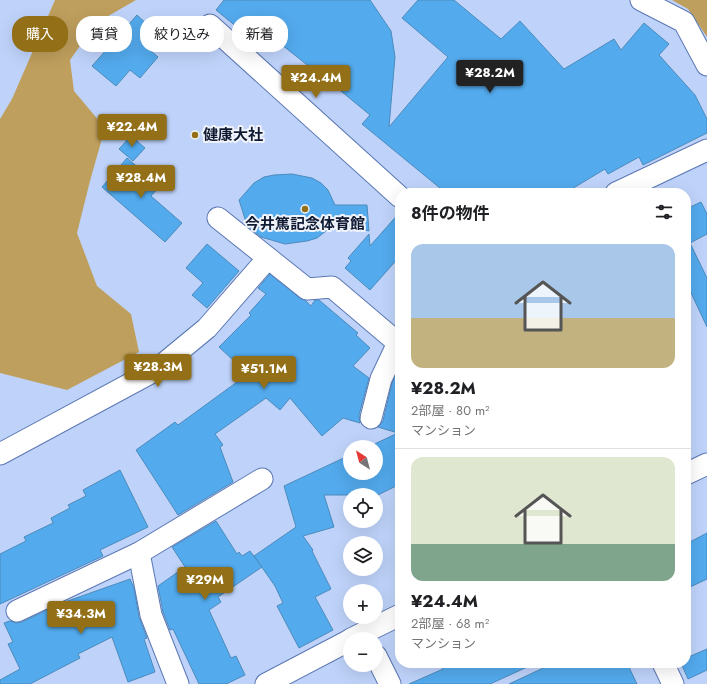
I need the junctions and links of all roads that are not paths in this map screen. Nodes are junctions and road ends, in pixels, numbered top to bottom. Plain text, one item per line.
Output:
1 (641, 0) edge
2 (224, 38) edge
3 (707, 65) edge
4 (707, 150) edge
5 (627, 188) edge
6 (395, 192) edge
7 (218, 218) dead end
8 (268, 258) junction
9 (395, 338) edge
10 (395, 349) edge
11 (370, 418) dead end
12 (0, 454) edge
13 (707, 464) edge
14 (691, 472) edge
15 (262, 479) dead end
16 (139, 553) junction
17 (17, 611) dead end
18 (395, 618) edge
19 (368, 632) edge
20 (343, 645) edge
21 (665, 668) edge
22 (383, 670) edge
23 (178, 684) edge
24 (266, 684) edge
25 (390, 684) edge
26 (673, 684) edge

1 - 3 street
2 - 6 street
4 - 5 street
7 - 8 street
8 - 9 street
8 - 12 street
10 - 11 street
13 - 14 street
15 - 16 street
16 - 17 street
16 - 23 street
18 - 19 street
20 - 24 street
21 - 26 street
22 - 25 street

